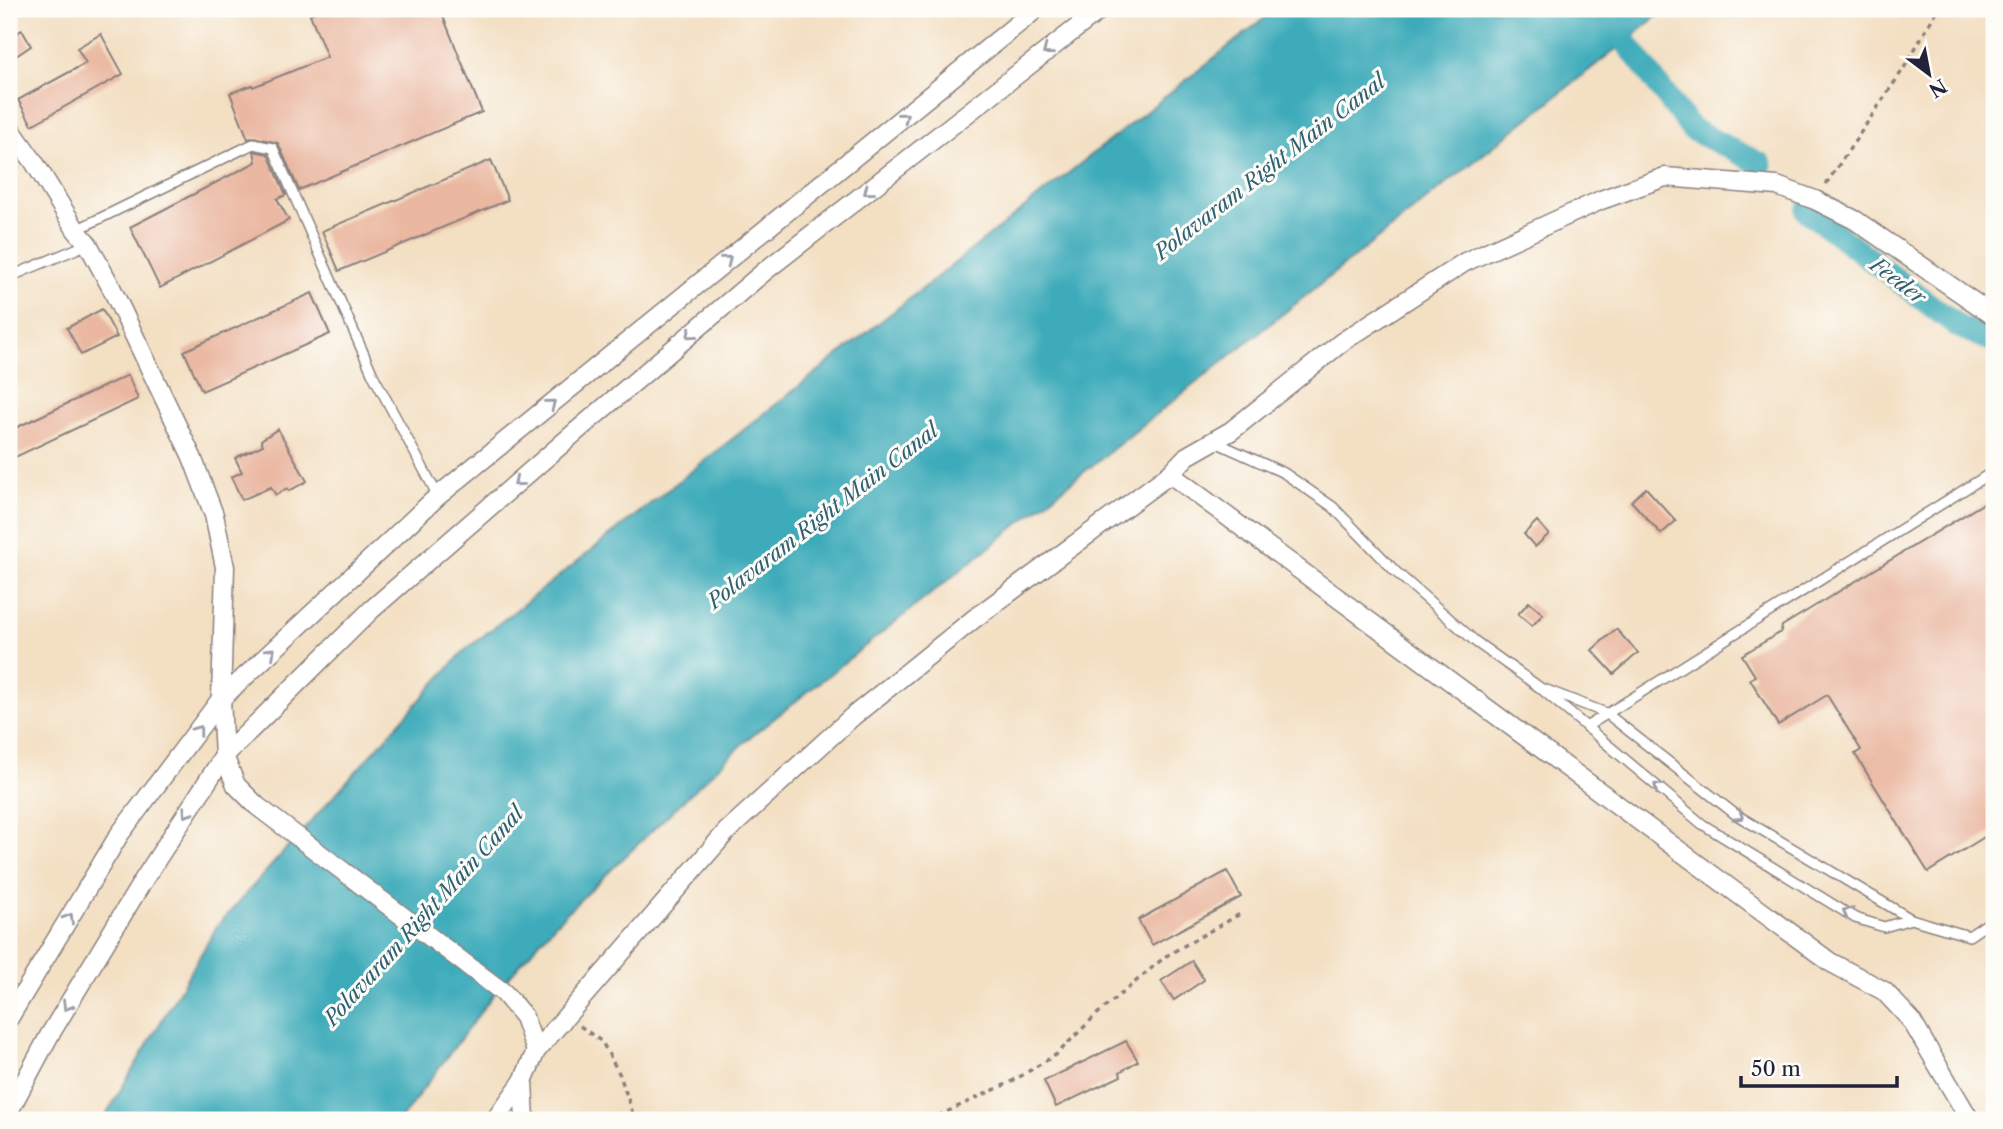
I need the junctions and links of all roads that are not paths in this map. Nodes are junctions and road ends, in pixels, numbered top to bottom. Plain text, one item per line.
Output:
1 (1036, 9) edge
2 (1101, 9) edge
3 (9, 127) edge
4 (76, 230) junction
5 (88, 244) junction
6 (9, 277) edge
7 (1994, 316) edge
8 (1211, 441) junction
9 (1994, 471) edge
10 (1170, 474) junction
11 (438, 496) junction
12 (1539, 687) junction
13 (221, 699) junction
14 (1606, 713) junction
15 (1586, 727) junction
16 (224, 756) junction
17 (1911, 919) junction
18 (1994, 919) edge
19 (9, 1018) edge
20 (536, 1051) junction
21 (523, 1081) junction
22 (9, 1111) edge
23 (495, 1120) edge
24 (525, 1120) edge
25 (1970, 1120) edge

11 -> 1 street
2 -> 16 street
3 - 4 street
4 - 5 street
4 - 11 lane
5 - 6 lane
5 - 13 street
7 - 8 street
8 - 10 street
8 - 12 lane
9 - 14 lane
10 - 20 street
10 - 25 street
13 -> 11 street
12 - 14 lane
12 - 15 lane
13 - 16 street
19 -> 13 street
14 - 15 lane
14 -> 17 lane
17 -> 15 lane
16 - 20 street
16 -> 22 street
17 - 18 lane
20 - 21 street
21 - 23 street
21 - 24 street

